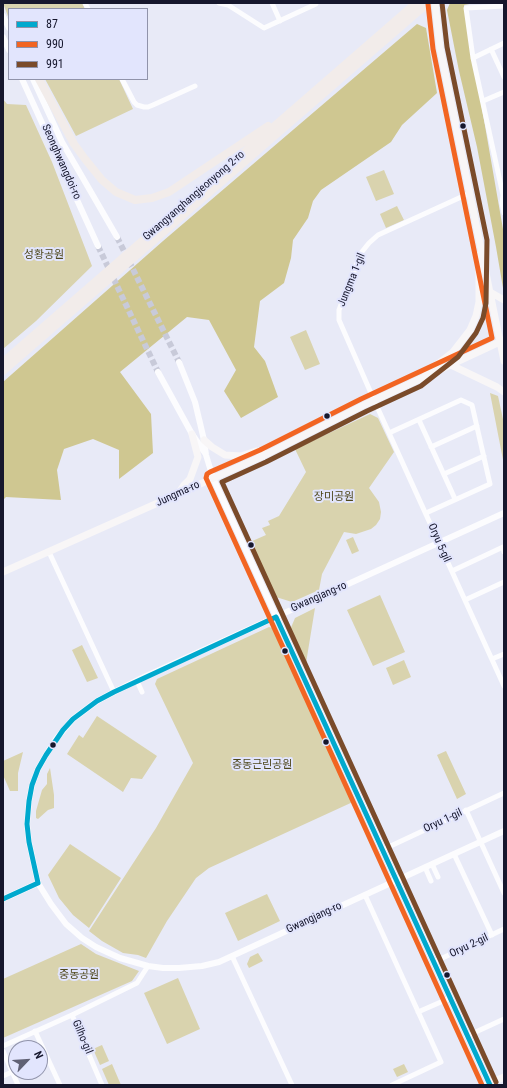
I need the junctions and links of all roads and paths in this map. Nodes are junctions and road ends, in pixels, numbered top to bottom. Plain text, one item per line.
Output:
1 (219, 3) edge
2 (272, 3) edge
3 (416, 3) edge
4 (428, 3) edge
5 (435, 3) edge
6 (227, 4) edge
7 (316, 4) edge
8 (504, 6) edge
9 (3, 16) edge
10 (280, 21) junction
11 (8, 26) edge
12 (3, 37) edge
13 (504, 43) edge
14 (8, 48) edge
15 (491, 49) junction
16 (473, 58) junction
17 (504, 77) edge
18 (22, 80) edge
19 (33, 80) edge
20 (40, 80) edge
21 (123, 80) edge
22 (195, 86) dead end
23 (504, 92) edge
24 (483, 101) junction
25 (297, 107) junction
26 (470, 193) junction
27 (503, 194) edge
28 (504, 212) edge
29 (117, 237) tunnel mouth
30 (480, 241) junction
31 (98, 246) tunnel mouth
32 (490, 292) junction
33 (504, 300) edge
34 (502, 341) edge
35 (504, 361) edge
36 (3, 362) edge
37 (179, 362) tunnel mouth
38 (451, 365) junction
39 (3, 371) edge
40 (158, 372) tunnel mouth
41 (417, 380) junction
42 (504, 392) edge
43 (374, 400) junction
44 (419, 420) junction
45 (477, 426) junction
46 (389, 433) junction
47 (192, 434) junction
48 (204, 440) junction
49 (431, 447) junction
50 (206, 454) junction
51 (267, 454) junction
52 (484, 456) junction
53 (444, 474) junction
54 (213, 478) junction
55 (178, 494) junction
56 (455, 499) junction
57 (426, 513) junction
58 (504, 513) edge
59 (439, 543) junction
60 (50, 552) junction
61 (504, 552) edge
62 (452, 571) junction
63 (3, 572) edge
64 (504, 582) edge
65 (465, 600) junction
66 (276, 617) junction
67 (504, 654) edge
68 (492, 659) junction
69 (137, 681) junction
70 (504, 686) edge
71 (114, 692) junction
72 (142, 692) dead end
73 (504, 793) edge
74 (466, 810) junction
75 (504, 831) edge
76 (481, 842) junction
77 (382, 850) junction
78 (454, 854) junction
79 (432, 864) junction
80 (425, 867) junction
81 (438, 877) dead end
82 (396, 880) junction
83 (431, 881) dead end
84 (38, 883) junction
85 (504, 893) edge
86 (365, 895) junction
87 (3, 899) edge
88 (504, 929) edge
89 (492, 935) junction
90 (232, 956) junction
91 (434, 962) junction
92 (148, 966) junction
93 (450, 998) junction
94 (418, 1012) junction
95 (72, 1015) junction
96 (504, 1019) edge
97 (35, 1031) junction
98 (467, 1036) junction
99 (3, 1046) edge
100 (3, 1051) edge
101 (8, 1063) edge
102 (504, 1077) edge
103 (488, 1084) edge
104 (60, 1085) edge
105 (102, 1085) edge
106 (292, 1085) edge
107 (392, 1085) edge

1 - 6 street
2 - 10 street
3 - 25 highway, Gwangyanghangjeonyong 2-ro
4 - 39 highway, Gwangyanghangjeonyong 2-ro
5 - 26 main road
6 - 10 street
7 - 10 street
8 - 16 street
9 - 11 street
12 - 14 street
13 - 15 street
15 - 16 street
15 - 17 street
16 - 24 street
18 - 31 street, Seonghwangdoi-ro
19 - 29 street, Seonghwangdoi-ro
20 - 25 highway
21 - 22 street
23 - 24 street
24 - 27 street
25 - 36 highway, Gwangyanghangjeonyong 2-ro
26 - 30 main road
26 - 43 street, Jungma 1-gil
27 - 28 street
30 - 32 main road
30 - 41 main road
32 - 33 main road
32 - 34 main road
34 - 35 main road
34 - 38 main road, Jungma-ro
37 - 48 street
38 - 41 main road, Jungma-ro
38 - 42 main road
40 - 47 street
41 - 43 main road, Jungma-ro
43 - 46 street, Oryu 5-gil
43 - 51 main road, Jungma-ro
44 - 45 street
44 - 46 street
44 - 49 street
45 - 49 street
45 - 52 street
46 - 57 street, Oryu 5-gil
47 - 50 street
47 - 55 main road
48 - 50 street
48 - 51 main road
49 - 53 street
50 - 54 street
51 - 54 main road, Jungma-ro
52 - 53 street
52 - 56 street
53 - 56 street
54 - 55 main road, Jungma-ro
54 - 66 street
55 - 60 main road, Jungma-ro
56 - 57 street
57 - 59 street, Oryu 5-gil
58 - 59 street, Gwangjang-ro
59 - 62 street, Oryu 5-gil
59 - 66 street, Gwangjang-ro
60 - 63 main road, Jungma-ro
60 - 71 street
61 - 62 street
62 - 65 street, Oryu 5-gil
64 - 65 street
65 - 68 street, Oryu 5-gil
66 - 69 street, Gwangjang-ro
66 - 77 street
67 - 68 street
68 - 70 street, Oryu 5-gil
69 - 71 street, Gwangjang-ro
69 - 72 street
71 - 84 street, Gwangjang-ro
73 - 74 street, Oryu 1-gil
74 - 76 street
74 - 77 street, Oryu 1-gil
75 - 76 street, Gwangjang-ro
76 - 78 street, Gwangjang-ro
76 - 85 street
77 - 82 street
78 - 79 street, Gwangjang-ro
78 - 89 street
79 - 80 street, Gwangjang-ro
79 - 81 street
80 - 82 street, Gwangjang-ro
80 - 83 street
82 - 86 street, Gwangjang-ro
82 - 91 street
84 - 87 street
84 - 92 street, Gwangjang-ro
86 - 90 street, Gwangjang-ro
86 - 94 street
88 - 89 street, Oryu 2-gil
89 - 91 street, Oryu 2-gil
90 - 92 street, Gwangjang-ro
90 - 106 street
91 - 93 street
92 - 95 street
93 - 94 street
93 - 98 street
94 - 107 street
95 - 97 street, Gilho-gil
95 - 105 street, Gilho-gil
96 - 98 street
97 - 99 street, Gilho-gil
97 - 104 street
98 - 103 street
100 - 101 street
102 - 103 main road

